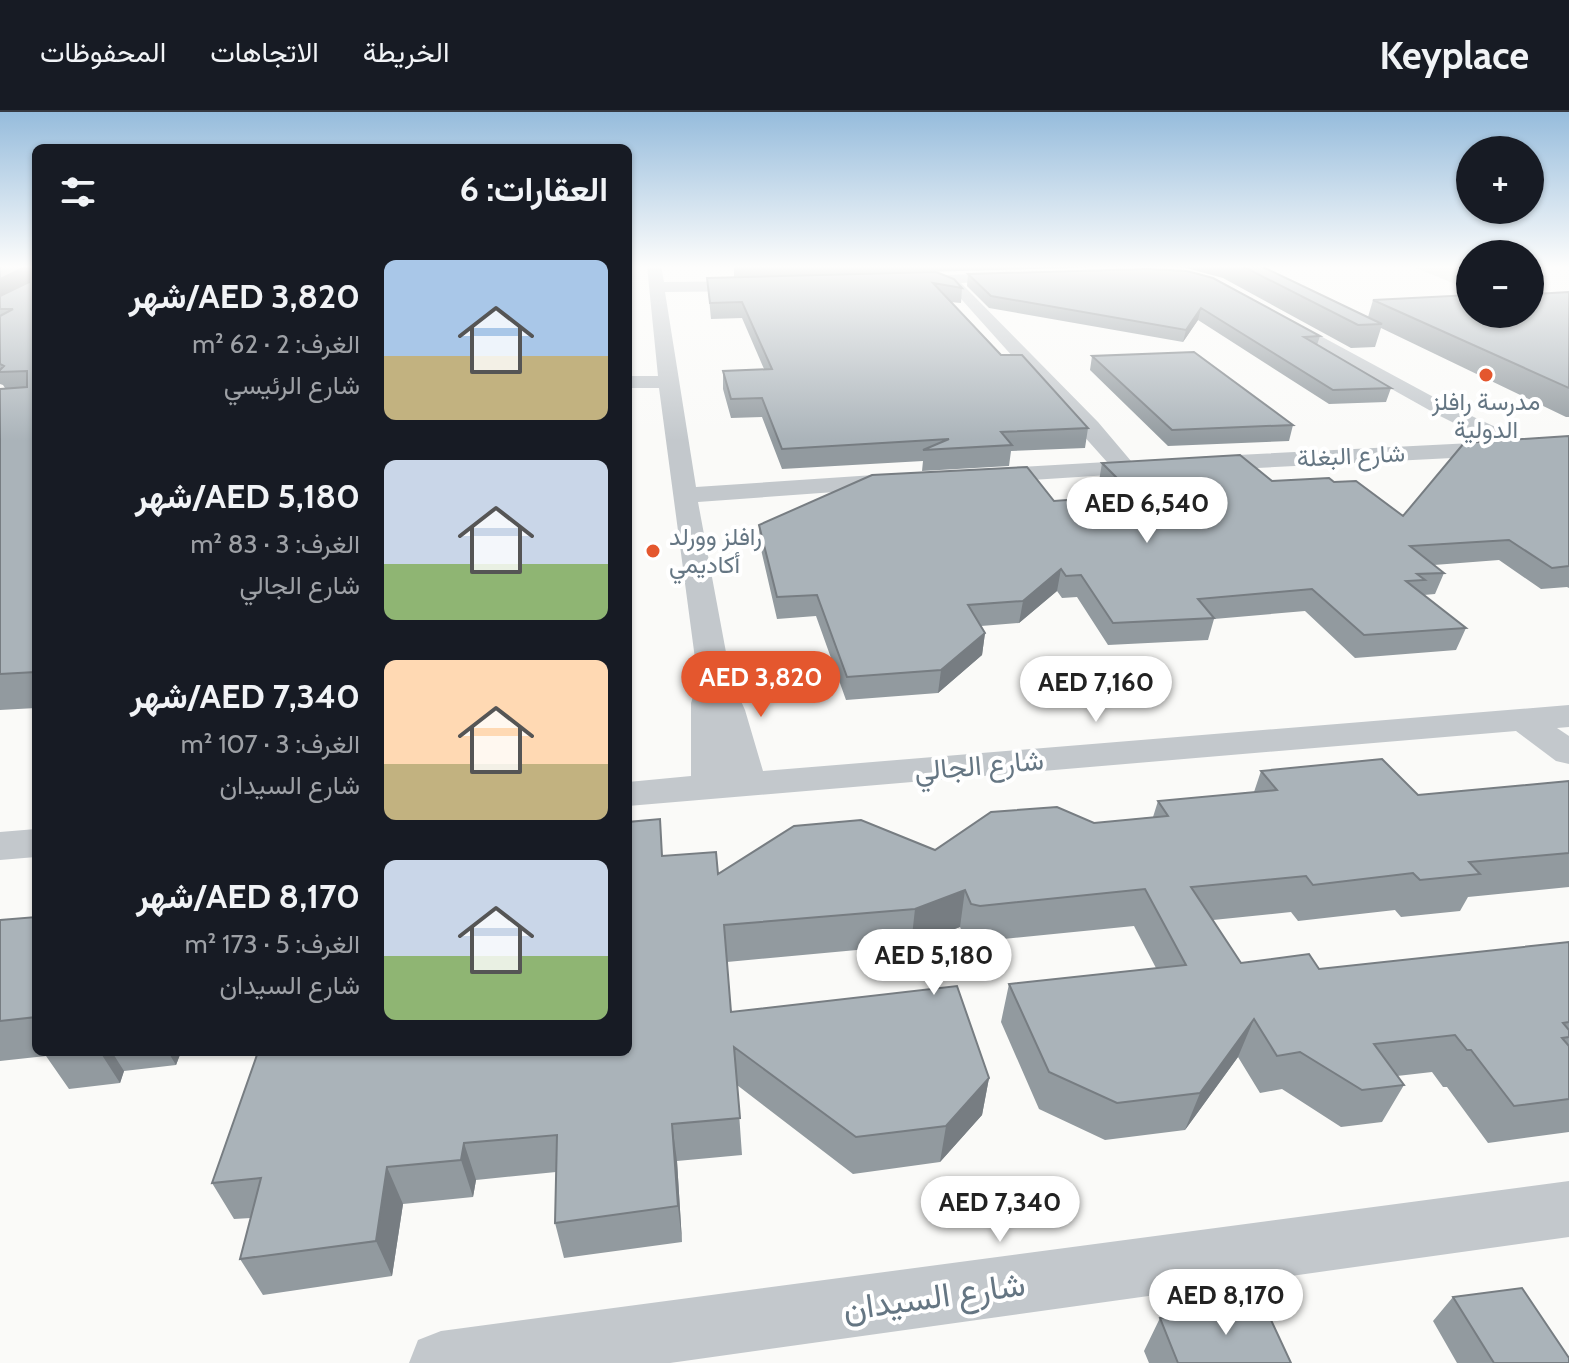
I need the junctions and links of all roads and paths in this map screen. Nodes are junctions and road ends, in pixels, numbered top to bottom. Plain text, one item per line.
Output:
1 (661, 324) edge
2 (993, 324) edge
3 (1288, 324) edge
4 (668, 379) junction
5 (632, 380) edge
6 (1569, 445) edge
7 (1510, 448) junction
8 (1134, 468) junction
9 (955, 477) edge
10 (925, 479) edge
11 (685, 491) junction
12 (714, 679) junction
13 (1553, 721) edge
14 (1569, 753) edge
15 (748, 784) junction
16 (710, 787) junction
17 (632, 794) edge
18 (32, 843) edge
19 (0, 846) edge
20 (1569, 1209) edge
21 (441, 1363) edge

1 - 4 street
2 - 8 street
3 - 7 street
4 - 5 street
4 - 11 street
6 - 7 street, شارع البغلة
7 - 8 street, شارع البغلة
8 - 9 street, شارع البغلة
10 - 11 street
11 - 12 street
12 - 15 street
12 - 16 street
13 - 14 street
13 - 15 street, شارع الجالي
15 - 16 street, شارع الجالي
16 - 17 street, شارع الجالي
18 - 19 street
20 - 21 street, شارع السيدان

